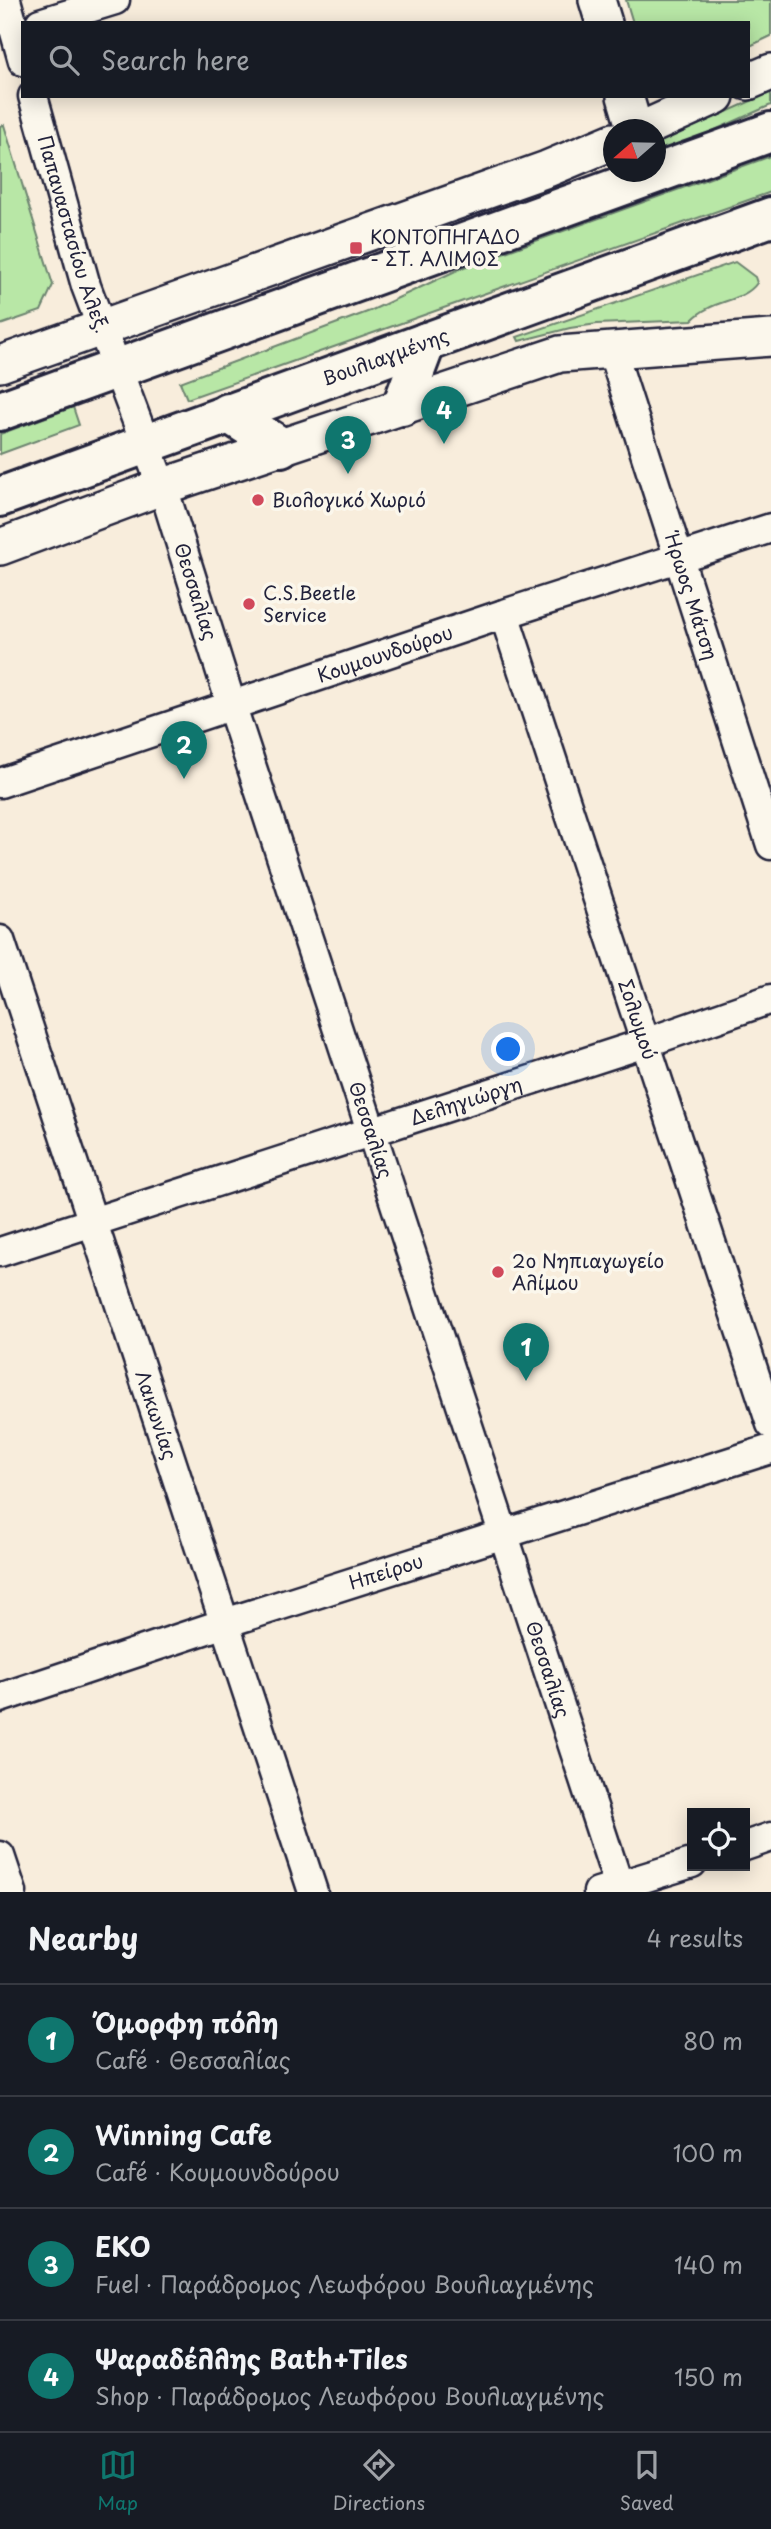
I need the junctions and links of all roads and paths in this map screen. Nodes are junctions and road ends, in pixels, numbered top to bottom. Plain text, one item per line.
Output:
1 (6, 0) edge
2 (115, 0) edge
3 (597, 0) edge
4 (22, 21) edge
5 (46, 21) edge
6 (603, 21) edge
7 (771, 72) edge
8 (750, 81) edge
9 (34, 98) edge
10 (626, 98) edge
11 (711, 98) edge
12 (771, 117) edge
13 (634, 119) edge
14 (663, 119) edge
15 (771, 132) edge
16 (603, 146) edge
17 (688, 162) junction
18 (771, 217) edge
19 (102, 327) junction
20 (771, 338) edge
21 (426, 342) junction
22 (612, 350) junction
23 (0, 364) edge
24 (118, 368) junction
25 (402, 406) junction
26 (0, 411) edge
27 (228, 413) junction
28 (146, 443) junction
29 (281, 447) junction
30 (162, 487) junction
31 (0, 497) edge
32 (771, 528) edge
33 (0, 547) edge
34 (679, 558) junction
35 (504, 614) junction
36 (232, 707) junction
37 (0, 783) edge
38 (771, 845) edge
39 (0, 940) edge
40 (771, 999) edge
41 (645, 1043) junction
42 (371, 1130) junction
43 (94, 1222) junction
44 (0, 1252) edge
45 (771, 1424) edge
46 (771, 1449) edge
47 (503, 1534) junction
48 (225, 1623) junction
49 (0, 1698) edge
50 (0, 1856) edge
51 (687, 1865) edge
52 (613, 1890) edge
53 (12, 1892) edge
54 (313, 1892) edge

1 - 4 street
2 - 5 street
3 - 6 street
7 - 8 street
9 - 19 street, Παπαναστασίου Αλεξ.
10 - 13 street
11 - 14 street
12 - 17 main road
15 - 17 main road
16 - 19 street
17 - 24 main road
18 - 21 main road, Βουλιαγμένης
19 - 23 street
19 - 24 street, Παπαναστασίου Αλεξ.
20 - 22 street
21 - 25 main road
21 - 27 main road, Βουλιαγμένης
22 - 25 street
22 - 34 street, Ήρωος Μάτση
24 - 26 main road
24 - 28 street, Θεσσαλίας
25 - 29 street
27 - 28 main road, Βουλιαγμένης
27 - 29 main road
28 - 30 street, Θεσσαλίας
28 - 31 main road, Βουλιαγμένης
29 - 30 street
30 - 33 street
30 - 36 street, Θεσσαλίας
32 - 34 street, Κουμουνδούρου
34 - 35 street, Κουμουνδούρου
34 - 38 street, Ήρωος Μάτση
35 - 36 street, Κουμουνδούρου
35 - 41 street, Σολωμού
36 - 37 street, Κουμουνδούρου
36 - 42 street, Θεσσαλίας
39 - 43 street, Λακωνίας
40 - 41 street, Δεληγιώργη
41 - 42 street, Δεληγιώργη
41 - 45 street, Σολωμού
42 - 43 street, Δεληγιώργη
42 - 47 street, Θεσσαλίας
43 - 44 street, Δεληγιώργη
43 - 48 street, Λακωνίας
46 - 47 street, Ηπείρου
47 - 48 street, Ηπείρου
47 - 52 street, Θεσσαλίας
48 - 49 street, Ηπείρου
48 - 54 street, Λακωνίας
50 - 53 street
51 - 52 street

